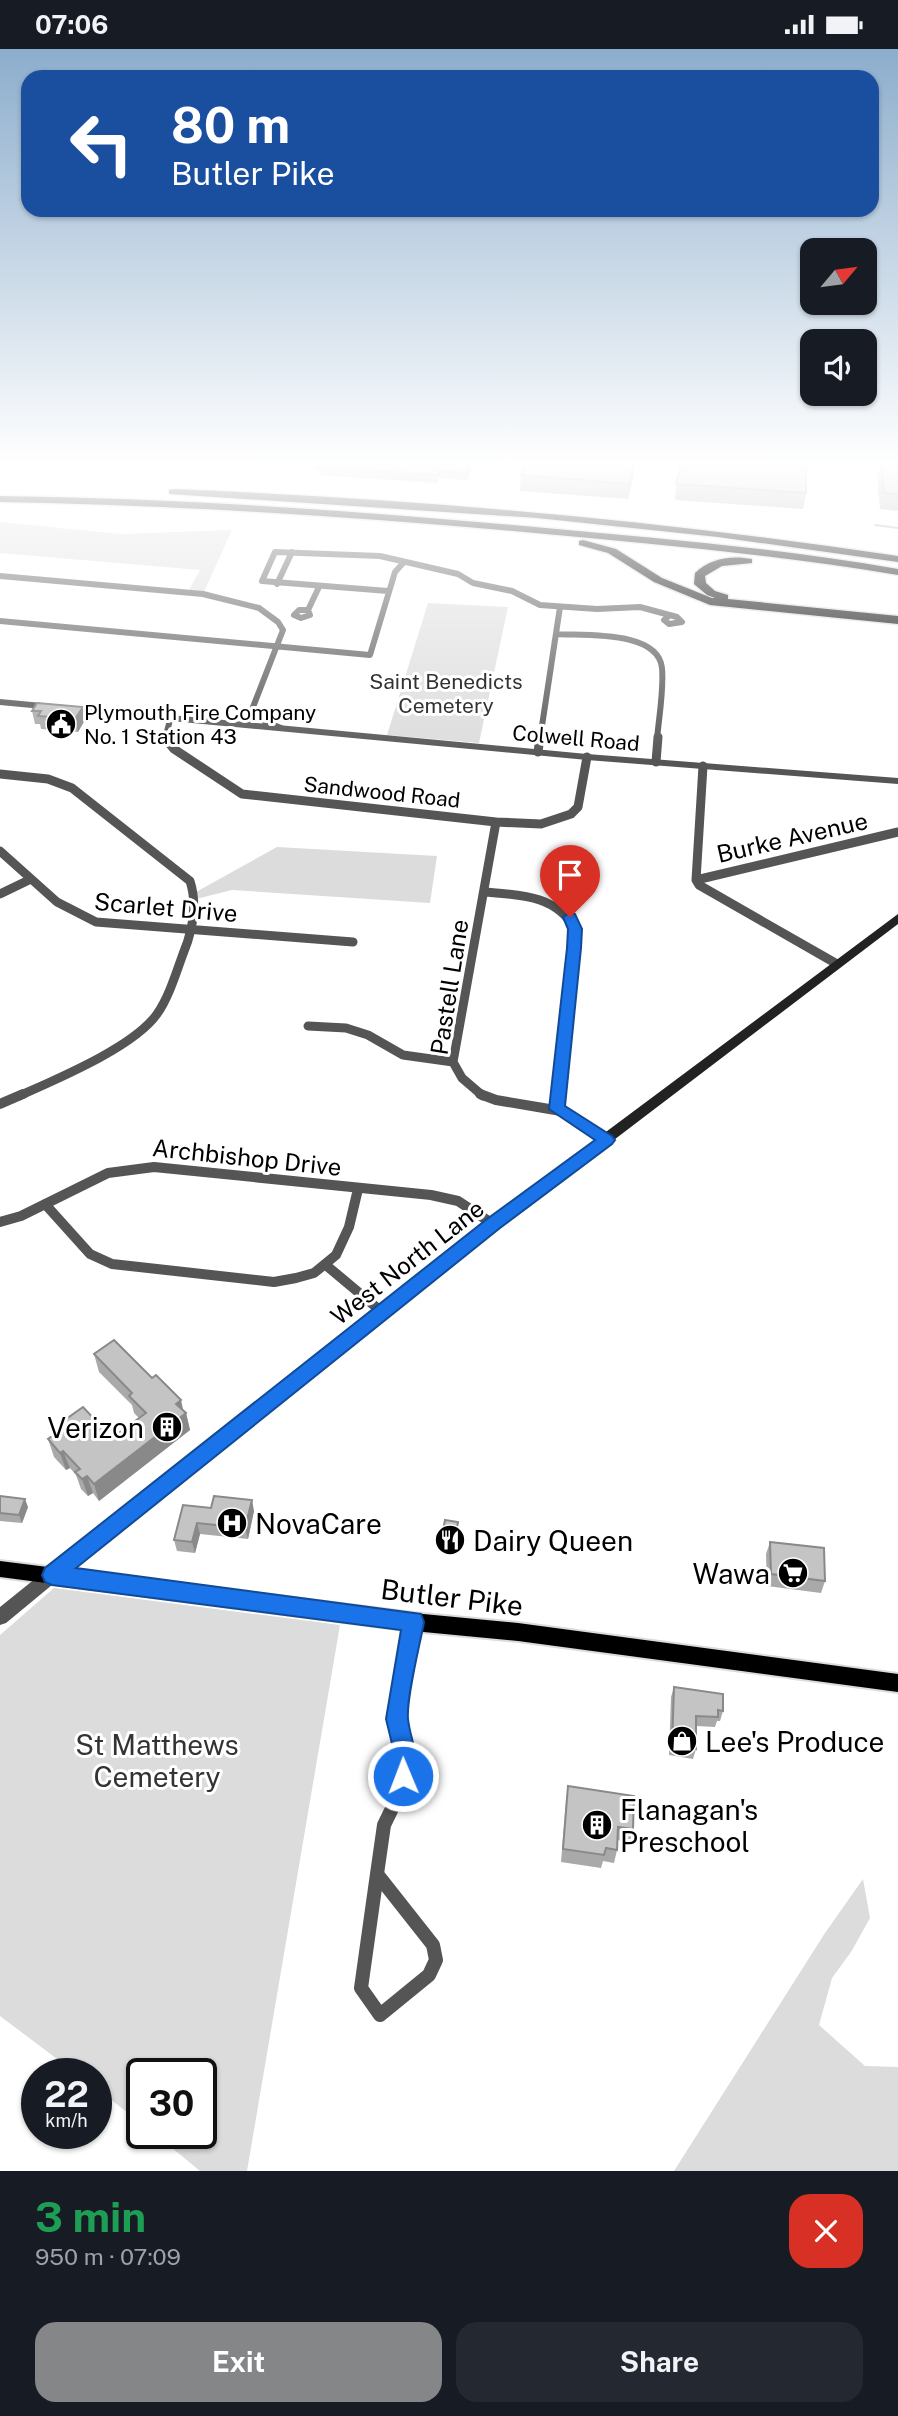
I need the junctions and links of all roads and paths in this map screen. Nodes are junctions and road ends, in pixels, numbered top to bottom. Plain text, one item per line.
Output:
1 (269, 564) edge
2 (286, 564) edge
3 (402, 564) edge
4 (413, 564) edge
5 (634, 564) edge
6 (715, 564) edge
7 (785, 564) edge
8 (837, 564) edge
9 (898, 574) edge
10 (0, 576) edge
11 (277, 584) junction
12 (319, 587) junction
13 (388, 591) junction
14 (560, 607) junction
15 (308, 610) dead end
16 (669, 617) dead end
17 (898, 618) edge
18 (0, 621) edge
19 (556, 633) junction
20 (278, 647) junction
21 (0, 702) edge
22 (252, 711) junction
23 (170, 720) junction
24 (246, 725) junction
25 (281, 728) junction
26 (538, 752) junction
27 (587, 757) junction
28 (656, 762) junction
29 (703, 766) junction
30 (0, 774) edge
31 (898, 781) edge
32 (496, 822) junction
33 (898, 832) edge
34 (0, 851) edge
35 (31, 879) junction
36 (696, 880) junction
37 (485, 892) junction
38 (0, 894) edge
39 (898, 918) edge
40 (192, 929) junction
41 (353, 942) dead end
42 (837, 964) junction
43 (308, 1026) dead end
44 (453, 1062) junction
45 (0, 1104) edge
46 (557, 1109) junction
47 (607, 1140) junction
48 (358, 1189) junction
49 (46, 1204) junction
50 (0, 1222) edge
51 (494, 1224) junction
52 (327, 1266) junction
53 (382, 1312) junction
54 (0, 1569) edge
55 (52, 1575) junction
56 (0, 1617) edge
57 (414, 1622) junction
58 (898, 1683) edge
59 (377, 1874) junction

1 - 11 street
2 - 11 street
3 - 13 street
4 - 14 street
5 - 17 highway
6 - 17 highway
7 - 9 highway
8 - 9 highway
10 - 20 street
11 - 12 street
12 - 13 street
12 - 15 street
13 - 20 street
14 - 16 street
14 - 19 street
18 - 20 street
19 - 26 street
19 - 28 street
20 - 22 street
21 - 23 street, Colwell Road
22 - 24 street
22 - 25 street
23 - 24 street, Colwell Road
23 - 32 street, Sandwood Road
24 - 25 street, Colwell Road
25 - 26 street, Colwell Road
26 - 27 street, Colwell Road
27 - 28 street, Colwell Road
27 - 32 street, Sandwood Road
28 - 29 street, Colwell Road
29 - 31 street, Colwell Road
29 - 36 street
30 - 40 street
32 - 37 street, Pastell Lane
33 - 36 street, Burke Avenue
34 - 35 street, Scarlet Drive
35 - 38 street
35 - 40 street, Scarlet Drive
36 - 42 street
37 - 44 street, Pastell Lane
37 - 46 street
39 - 42 main road, West North Lane
40 - 41 street, Scarlet Drive
40 - 45 street
42 - 47 main road, West North Lane
43 - 44 street
44 - 46 street, Pastell Lane
46 - 47 street, Pastell Lane
47 - 51 main road, West North Lane
48 - 49 street, Archbishop Drive
48 - 51 street, Archbishop Drive
48 - 52 street
49 - 50 street, Archbishop Drive
49 - 52 street
51 - 53 main road, West North Lane
52 - 53 street
53 - 55 main road, West North Lane
54 - 55 main road, Butler Pike
55 - 56 street
55 - 57 main road, Butler Pike
57 - 58 main road, Butler Pike
57 - 59 street
59 - 59 street

